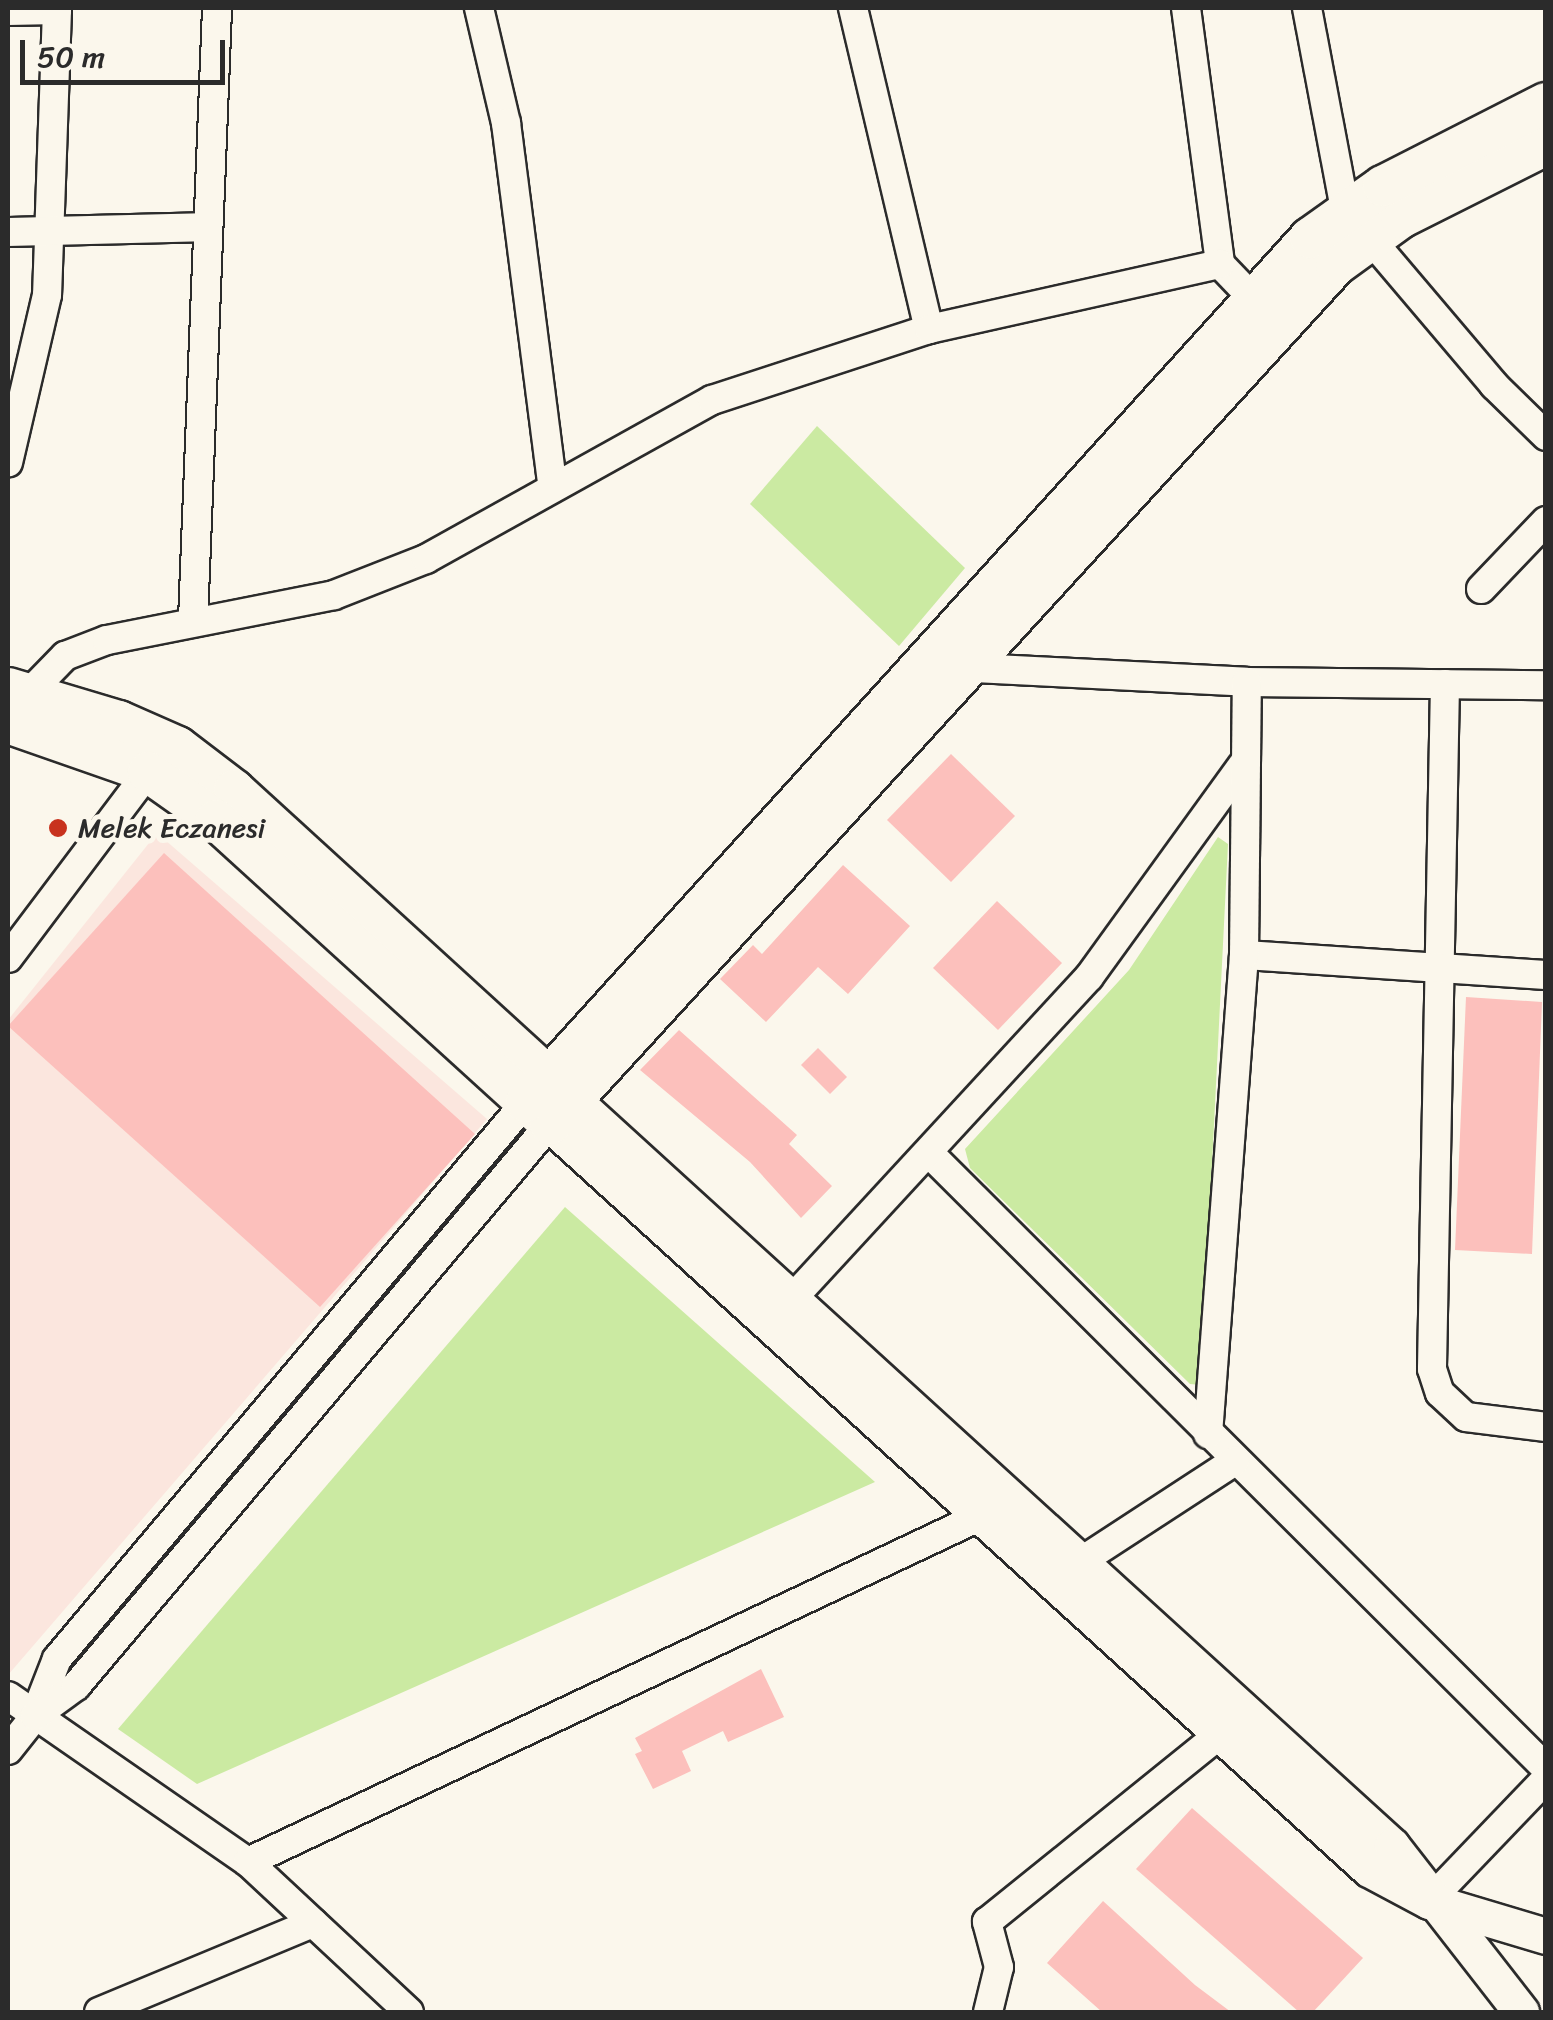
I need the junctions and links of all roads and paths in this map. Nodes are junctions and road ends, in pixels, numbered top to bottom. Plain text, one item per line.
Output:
1 (217, 8) edge
2 (479, 8) edge
3 (853, 8) edge
4 (1186, 8) edge
5 (1308, 8) edge
6 (8, 11) edge
7 (1546, 104) edge
8 (1546, 145) edge
9 (1356, 224) junction
10 (208, 227) junction
11 (8, 232) edge
12 (49, 234) junction
13 (1220, 264) junction
14 (1267, 312) junction
15 (929, 328) junction
16 (1546, 436) edge
17 (8, 463) edge
18 (552, 484) junction
19 (1546, 522) edge
20 (1481, 589) dead end
21 (193, 620) junction
22 (948, 665) junction
23 (1246, 682) junction
24 (1444, 684) junction
25 (1546, 686) edge
26 (16, 708) edge
27 (1242, 766) junction
28 (148, 772) junction
29 (1244, 955) junction
30 (8, 958) edge
31 (1436, 968) junction
32 (1546, 975) edge
33 (549, 1101) junction
34 (930, 1154) junction
35 (781, 1312) junction
36 (1546, 1427) edge
37 (1208, 1434) junction
38 (1235, 1461) junction
39 (992, 1503) junction
40 (1080, 1562) junction
41 (8, 1696) edge
42 (36, 1716) junction
43 (1220, 1734) junction
44 (8, 1750) edge
45 (1546, 1768) edge
46 (1546, 1779) edge
47 (248, 1862) junction
48 (1429, 1901) junction
49 (313, 1923) junction
50 (1546, 1936) edge
51 (99, 2012) edge
52 (407, 2012) edge
53 (988, 2012) edge
54 (1521, 2012) edge

1 - 10 street
2 - 18 street
3 - 15 street
4 - 13 street
5 - 9 street
6 - 12 street
7 - 9 main road
8 - 9 main road
9 - 14 main road
9 - 16 street
10 - 12 street
10 - 21 street
11 - 12 street
12 - 17 street
13 - 14 street
13 - 15 street
14 - 22 main road
15 - 18 street
18 - 21 street
19 - 20 street
21 - 26 street
22 - 23 street
22 - 33 main road
23 - 24 street
23 - 27 street
24 - 25 street
24 - 31 street
26 - 28 main road
26 - 33 main road
27 - 29 street
27 - 34 street
28 - 30 street
28 - 33 main road
29 - 31 street
29 - 37 street
31 - 32 street
31 - 36 street
33 - 35 street
33 - 42 street
34 - 35 street
34 - 37 street
35 - 39 street
37 - 38 street
38 - 40 street
38 - 45 street
39 - 40 street
39 - 43 street
39 - 47 street
40 - 48 street
41 - 42 street
42 - 44 street
42 - 47 street
43 - 48 street
43 - 53 street
46 - 48 street
47 - 49 street
48 - 50 street
48 - 54 street
49 - 51 street
49 - 52 street

